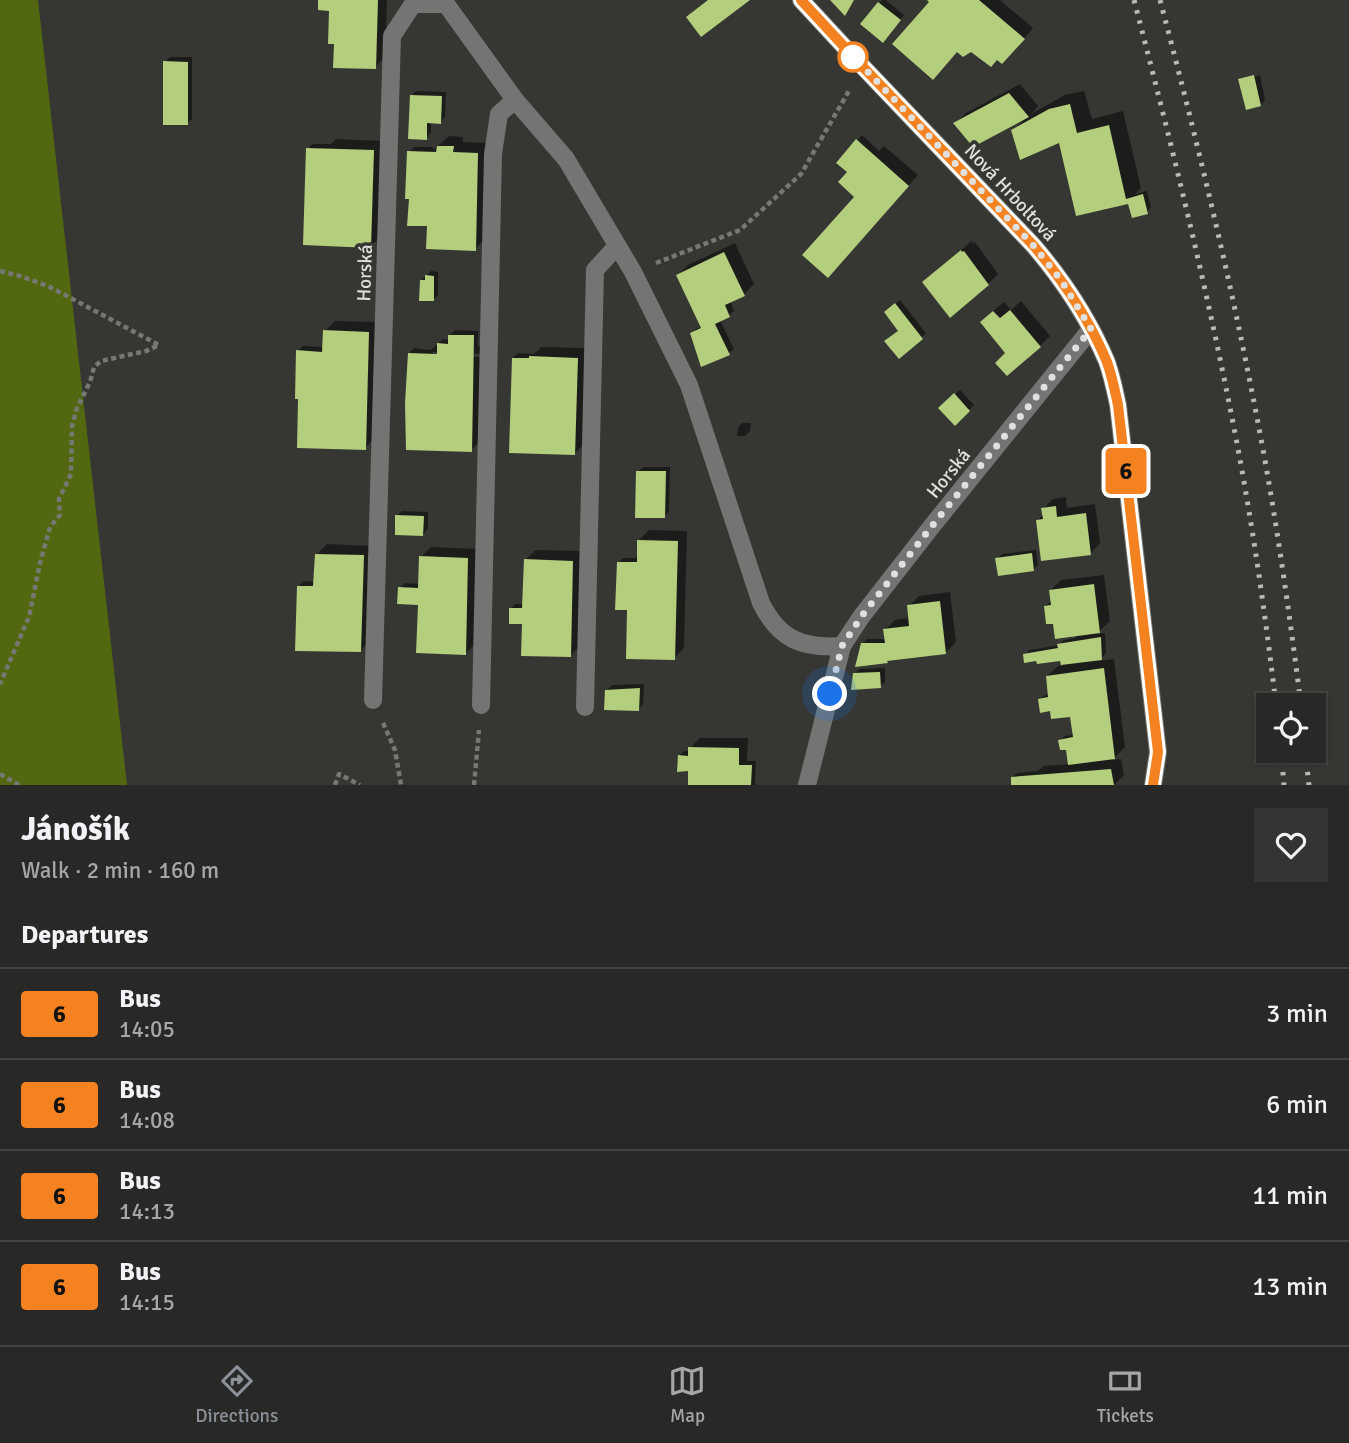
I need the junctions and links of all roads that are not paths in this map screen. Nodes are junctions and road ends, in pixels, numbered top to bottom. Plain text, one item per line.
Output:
1 (801, 0) edge
2 (515, 100) junction
3 (617, 246) junction
4 (1091, 329) junction
5 (842, 646) junction
6 (373, 701) road end
7 (481, 705) road end
8 (584, 707) dead end
9 (807, 785) edge
10 (1153, 785) edge

1 - 4 street, Nová Hrboltová
2 - 3 street, Horská
2 - 6 street, Horská
2 - 7 street
3 - 5 street, Horská
3 - 8 street
4 - 5 street, Horská
4 - 10 street, Nová Hrboltová
5 - 9 street, Horská

